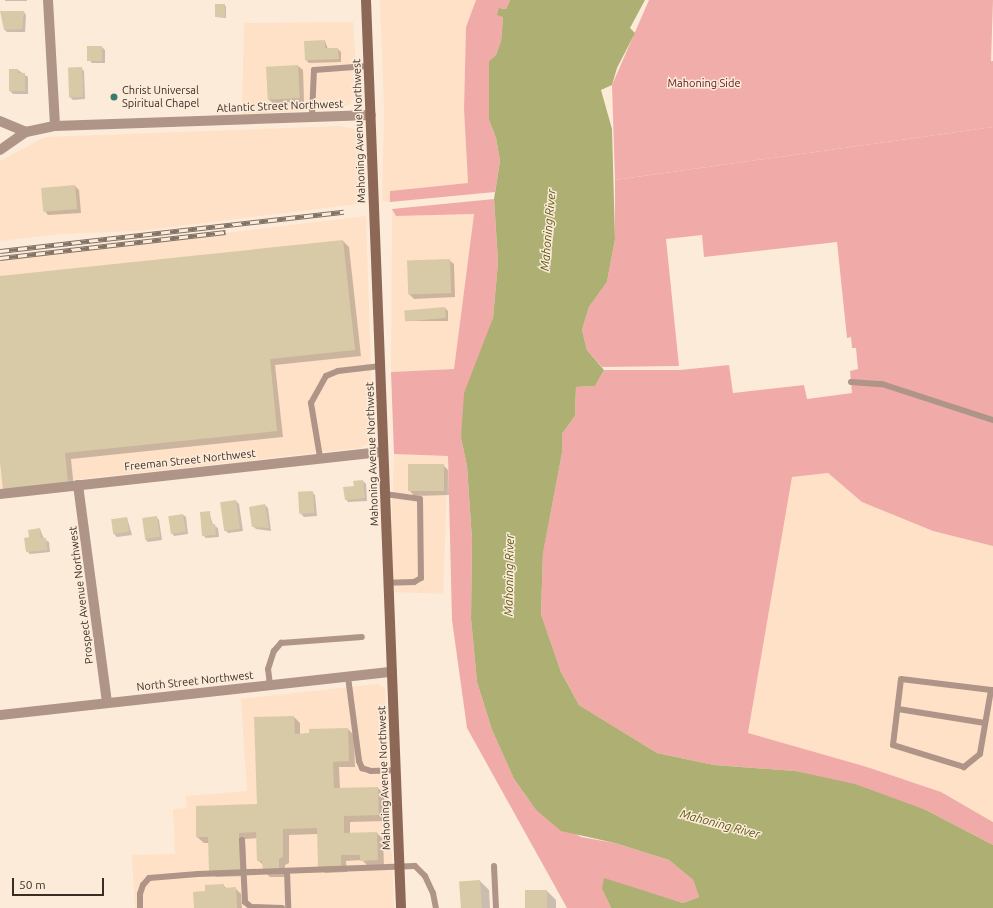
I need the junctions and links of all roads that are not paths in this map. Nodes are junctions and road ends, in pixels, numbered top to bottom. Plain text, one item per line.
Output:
1 (48, 0) edge
2 (366, 0) edge
3 (368, 66) junction
4 (371, 115) junction
5 (312, 116) junction
6 (0, 121) edge
7 (55, 126) junction
8 (26, 132) junction
9 (0, 150) edge
10 (381, 366) junction
11 (850, 382) dead end
12 (993, 420) edge
13 (383, 452) junction
14 (320, 458) junction
15 (78, 485) junction
16 (0, 494) edge
17 (385, 494) junction
18 (389, 583) junction
19 (362, 637) dead end
20 (392, 672) junction
21 (348, 677) junction
22 (270, 685) junction
23 (992, 690) edge
24 (107, 702) junction
25 (898, 709) junction
26 (0, 715) edge
27 (985, 723) junction
28 (396, 770) junction
29 (242, 840) dead end
30 (400, 866) junction
31 (494, 866) dead end
32 (287, 872) junction
33 (244, 874) junction
34 (140, 908) edge
35 (282, 908) edge
36 (288, 908) edge
37 (401, 908) edge
38 (436, 908) edge
39 (496, 908) edge

1 - 7 street
2 - 3 main road, Mahoning Avenue Northwest
3 - 4 main road, Mahoning Avenue Northwest
3 - 5 lane
4 - 5 street, Atlantic Street Northwest
4 - 10 main road, Mahoning Avenue Northwest
5 - 7 street, Atlantic Street Northwest
6 - 8 street
7 - 8 street, Atlantic Street Northwest
8 - 9 street
10 - 13 main road, Mahoning Avenue Northwest
10 - 14 lane
11 - 12 lane
13 - 14 street, Freeman Street Northwest
13 - 17 main road, Mahoning Avenue Northwest
14 - 15 street, Freeman Street Northwest
15 - 16 street, Freeman Street Northwest
15 - 24 street, Prospect Avenue Northwest
17 - 18 main road, Mahoning Avenue Northwest
17 - 18 lane
18 - 20 main road, Mahoning Avenue Northwest
19 - 22 lane
20 - 21 street, North Street Northwest
20 - 28 main road, Mahoning Avenue Northwest
21 - 22 street, North Street Northwest
21 - 28 lane
22 - 24 street, North Street Northwest
23 - 25 lane
23 - 27 lane
24 - 26 street, North Street Northwest
25 - 27 lane
25 - 27 lane
28 - 30 main road, Mahoning Avenue Northwest
29 - 33 lane
30 - 32 lane
30 - 37 main road, Mahoning Avenue Northwest
30 - 38 lane
31 - 39 lane
32 - 33 lane
32 - 36 lane
33 - 34 lane
33 - 35 lane

